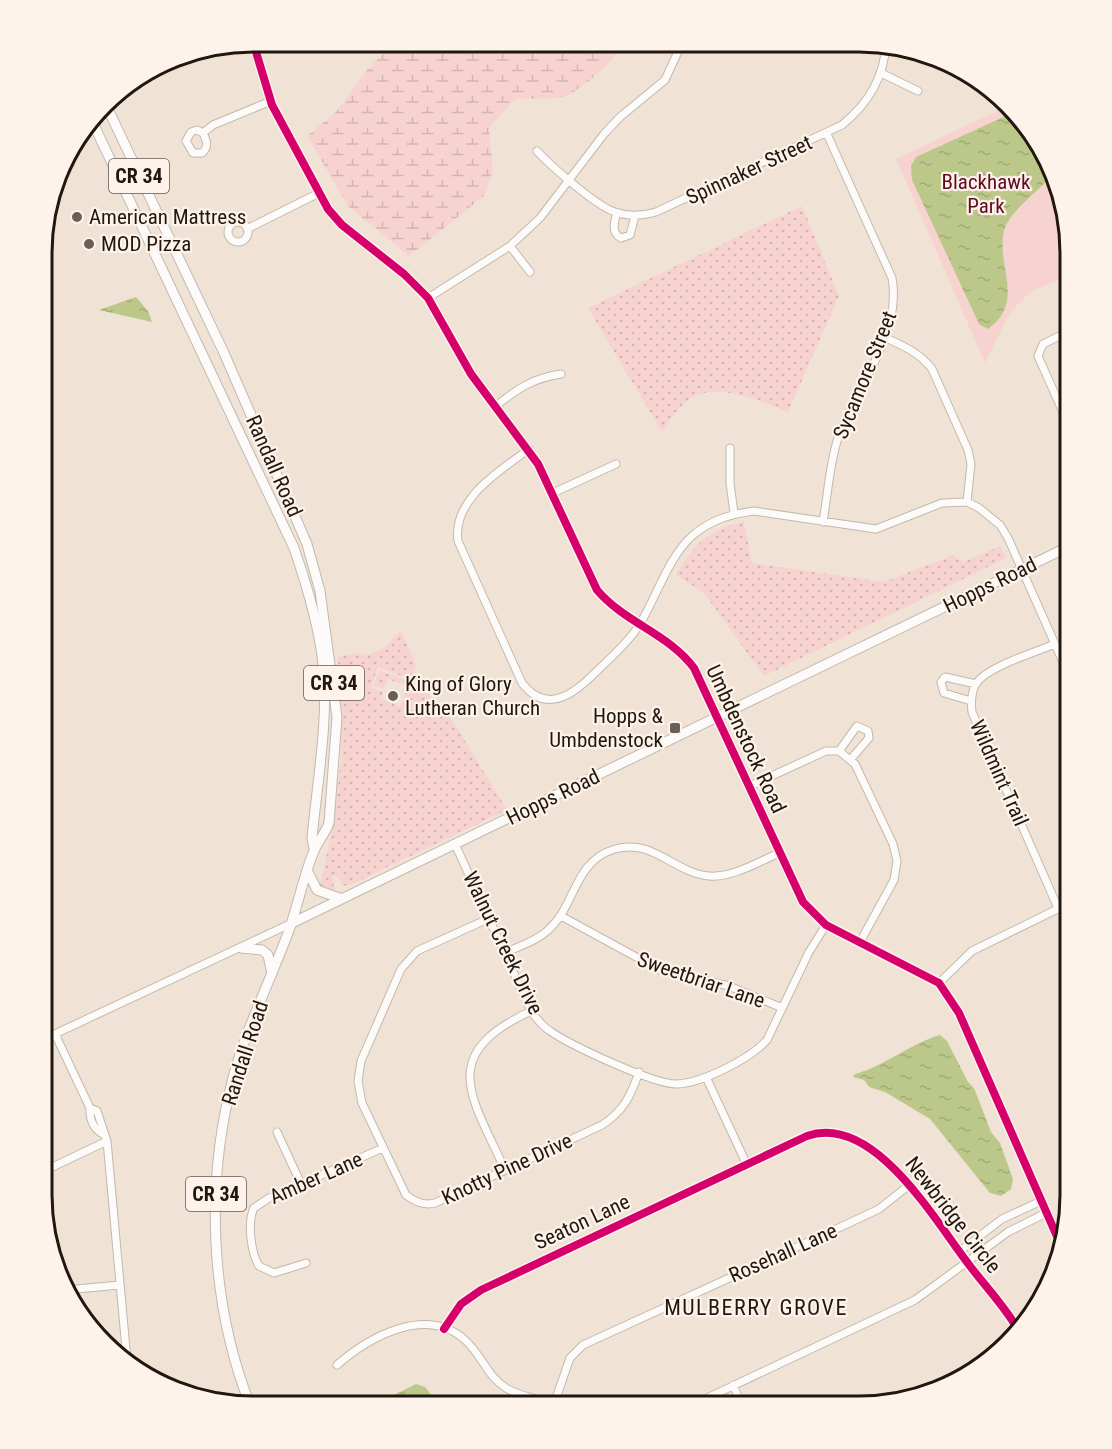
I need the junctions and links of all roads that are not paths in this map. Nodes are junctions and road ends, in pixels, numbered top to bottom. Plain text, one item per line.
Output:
1 (678, 52) edge
2 (256, 53) edge
3 (884, 54) edge
4 (881, 73) junction
5 (918, 91) dead end
6 (271, 101) junction
7 (110, 113) edge
8 (96, 129) edge
9 (202, 134) dead end
10 (827, 134) junction
11 (537, 151) dead end
12 (570, 180) junction
13 (319, 193) junction
14 (617, 213) junction
15 (635, 216) junction
16 (247, 229) dead end
17 (510, 246) junction
18 (530, 272) dead end
19 (428, 298) junction
20 (1060, 336) edge
21 (884, 338) junction
22 (561, 374) dead end
23 (1060, 405) edge
24 (496, 406) junction
25 (730, 448) dead end
26 (529, 449) junction
27 (616, 464) dead end
28 (553, 494) junction
29 (967, 502) junction
30 (735, 513) junction
31 (823, 522) junction
32 (1060, 551) edge
33 (1022, 570) junction
34 (639, 626) junction
35 (1054, 644) junction
36 (1060, 656) edge
37 (975, 684) junction
38 (970, 701) junction
39 (717, 717) junction
40 (839, 751) junction
41 (850, 760) junction
42 (750, 786) junction
43 (455, 844) junction
44 (314, 849) junction
45 (778, 853) junction
46 (308, 872) junction
47 (342, 899) junction
48 (1058, 908) joint
49 (561, 916) junction
50 (490, 918) junction
51 (292, 923) junction
52 (826, 925) junction
53 (860, 942) junction
54 (241, 948) junction
55 (507, 952) junction
56 (272, 974) junction
57 (939, 983) junction
58 (780, 1007) junction
59 (531, 1011) junction
60 (55, 1034) junction
61 (52, 1035) edge
62 (639, 1072) junction
63 (706, 1077) junction
64 (277, 1132) dead end
65 (107, 1142) junction
66 (383, 1148) junction
67 (747, 1164) junction
68 (52, 1167) edge
69 (505, 1170) junction
70 (301, 1184) junction
71 (908, 1186) junction
72 (1041, 1201) junction
73 (1046, 1213) junction
74 (1056, 1234) edge
75 (959, 1252) junction
76 (967, 1262) junction
77 (306, 1263) dead end
78 (120, 1285) junction
79 (76, 1289) edge
80 (1014, 1323) edge
81 (444, 1329) junction
82 (126, 1351) edge
83 (337, 1365) dead end
84 (733, 1385) junction
85 (247, 1396) edge
86 (528, 1396) edge
87 (559, 1396) edge
88 (710, 1396) edge
89 (738, 1396) edge

1 - 12 street
2 - 6 street, Umbdenstock Road
3 - 4 street, Spinnaker Street
4 - 5 street
4 - 10 street, Spinnaker Street
6 - 9 street
6 - 13 street, Umbdenstock Road
7 - 44 main road, Randall Road / CR 34
8 - 44 main road, Randall Road / CR 34
10 - 15 street, Spinnaker Street
10 - 21 street, Sycamore Street
11 - 12 street, Spinnaker Street
12 - 14 street, Spinnaker Street
12 - 17 street
13 - 16 street
13 - 19 street, Umbdenstock Road
14 - 15 street, Spinnaker Street
14 - 15 street
17 - 18 street
17 - 19 street
19 - 24 street, Umbdenstock Road
20 - 23 street
21 - 29 street
21 - 31 street, Sycamore Street
22 - 24 street
24 - 26 street, Umbdenstock Road
25 - 30 street
26 - 28 street, Umbdenstock Road
26 - 34 street
27 - 28 street
28 - 34 street, Umbdenstock Road
29 - 31 street
29 - 33 street
30 - 31 street
30 - 34 street
32 - 33 main road, Hopps Road
33 - 35 street
33 - 39 main road, Hopps Road
34 - 39 street, Umbdenstock Road
35 - 36 street
35 - 37 street
37 - 38 street, Wildmint Trail
37 - 38 street
38 - 48 street, Wildmint Trail
39 - 42 street, Umbdenstock Road
39 - 43 main road, Hopps Road
40 - 41 street
40 - 41 street
40 - 42 street
41 - 53 street
42 - 45 street, Umbdenstock Road
43 - 47 main road, Hopps Road
43 - 50 street, Walnut Creek Drive
44 - 46 main road, Randall Road / CR 34
45 - 49 street
45 - 52 street, Umbdenstock Road
46 - 47 main road
46 - 51 main road, Randall Road / CR 34
47 - 51 main road, Hopps Road
48 - 57 street
49 - 55 street
49 - 58 street, Sweetbriar Lane
50 - 55 street, Walnut Creek Drive
50 - 66 street, Knotty Pine Drive
51 - 54 street, Hopps Road
51 - 56 main road, Randall Road / CR 34
52 - 53 street, Umbdenstock Road
52 - 58 street, Walnut Creek Drive
53 - 57 street, Umbdenstock Road
54 - 56 main road
54 - 60 street, Hopps Road
55 - 59 street, Walnut Creek Drive
56 - 85 main road, Randall Road / CR 34
57 - 72 street, Umbdenstock Road
58 - 63 street, Walnut Creek Drive
59 - 62 street, Walnut Creek Drive
59 - 69 street
60 - 61 street, Hopps Road
60 - 65 street
62 - 63 street, Walnut Creek Drive
62 - 69 street, Knotty Pine Drive
63 - 67 street
64 - 70 street
65 - 68 street
65 - 78 street
66 - 69 street, Knotty Pine Drive
66 - 70 street, Amber Lane
67 - 71 street, Newbridge Circle
67 - 81 street, Seaton Lane
70 - 77 street, Amber Lane
71 - 75 street, Newbridge Circle
71 - 87 street, Rosehall Lane
72 - 73 street, Umbdenstock Road
72 - 75 street
73 - 74 street, Umbdenstock Road
73 - 76 street
75 - 76 street, Newbridge Circle
76 - 80 street, Newbridge Circle
76 - 84 street
78 - 79 street
78 - 82 street
81 - 83 street
81 - 86 street
84 - 88 street
84 - 89 street

